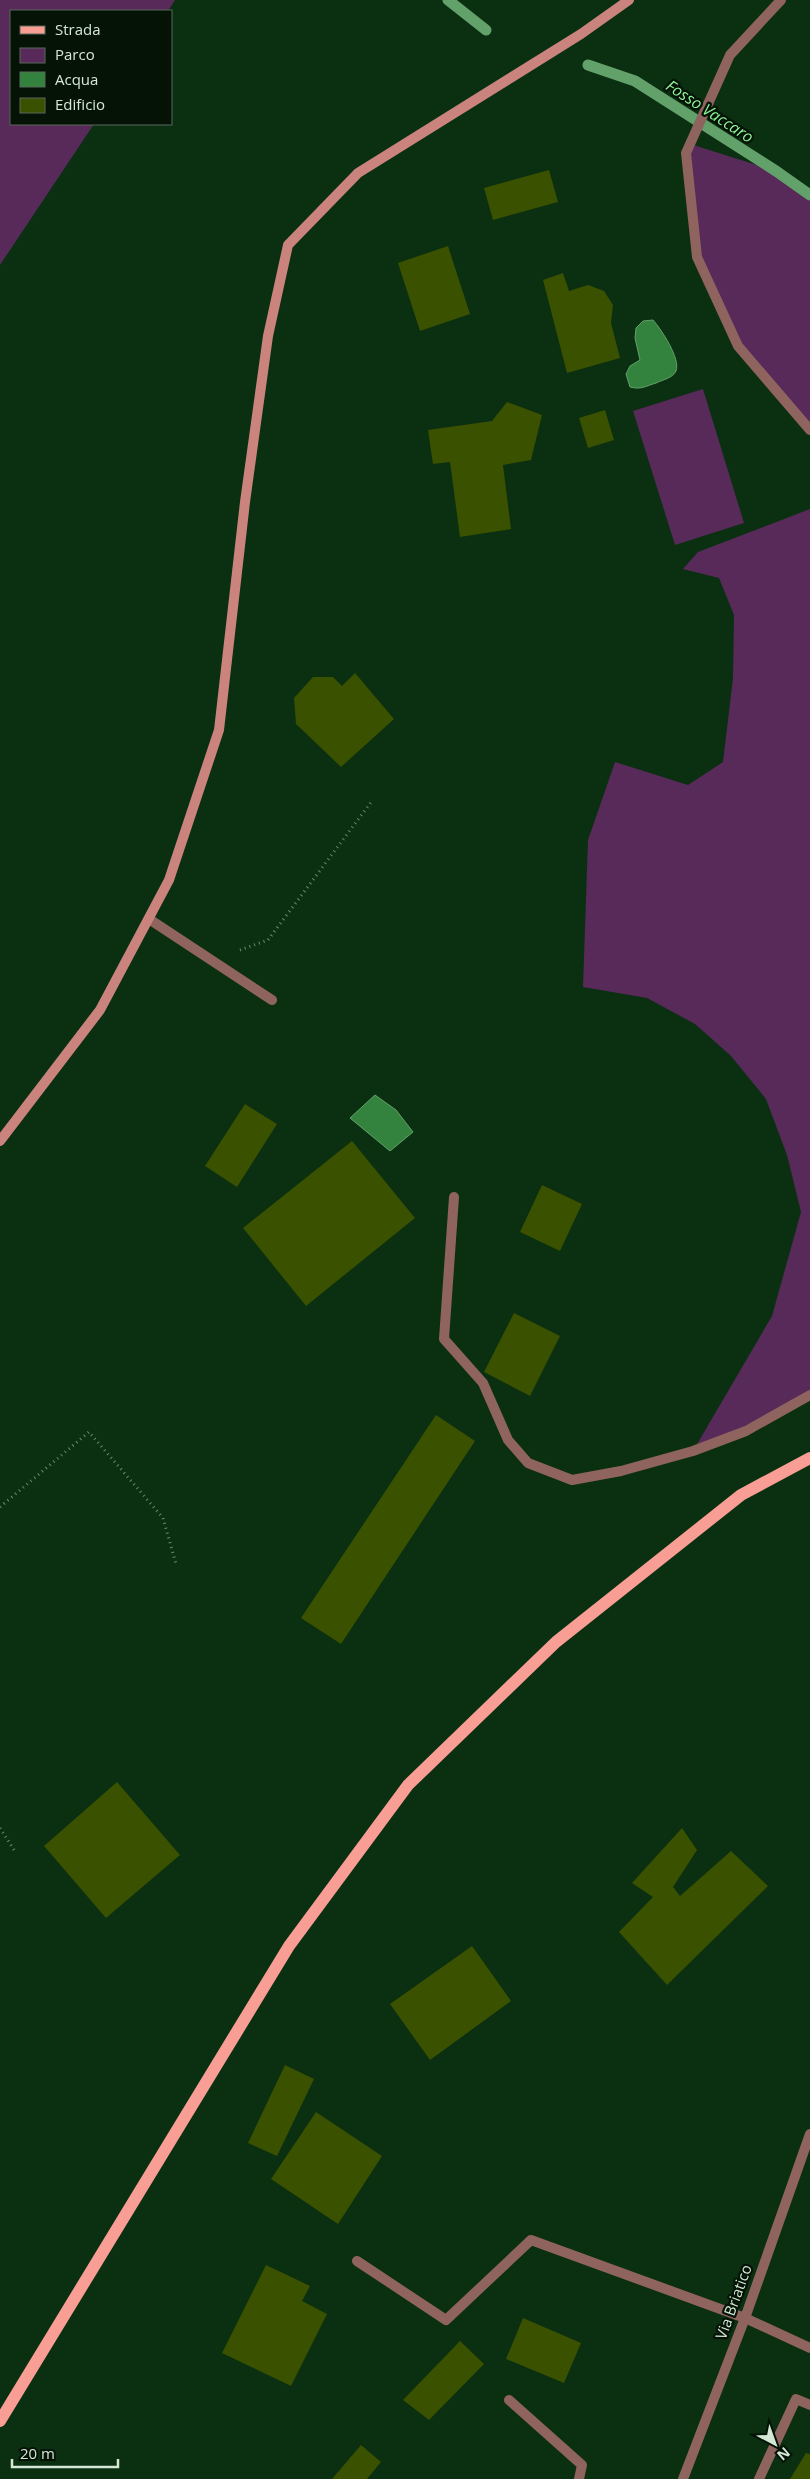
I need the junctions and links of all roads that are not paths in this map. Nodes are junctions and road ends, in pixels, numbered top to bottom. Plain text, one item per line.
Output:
1 (629, 0) edge
2 (782, 0) edge
3 (810, 430) edge
4 (149, 918) junction
5 (272, 1000) dead end
6 (0, 1141) edge
7 (454, 1197) dead end
8 (810, 1395) edge
9 (810, 1458) edge
10 (810, 2134) edge
11 (357, 2261) dead end
12 (745, 2318) junction
13 (810, 2348) edge
14 (509, 2400) dead end
15 (810, 2405) edge
16 (0, 2421) edge
17 (579, 2479) edge
18 (683, 2479) edge
19 (759, 2479) edge

1 - 4 street
2 - 3 street
4 - 5 street
4 - 6 street
7 - 8 street
9 - 16 main road
10 - 12 street, Via Briatico
11 - 12 street
12 - 13 street
12 - 18 street, Via Briatico
14 - 17 street
15 - 19 street

